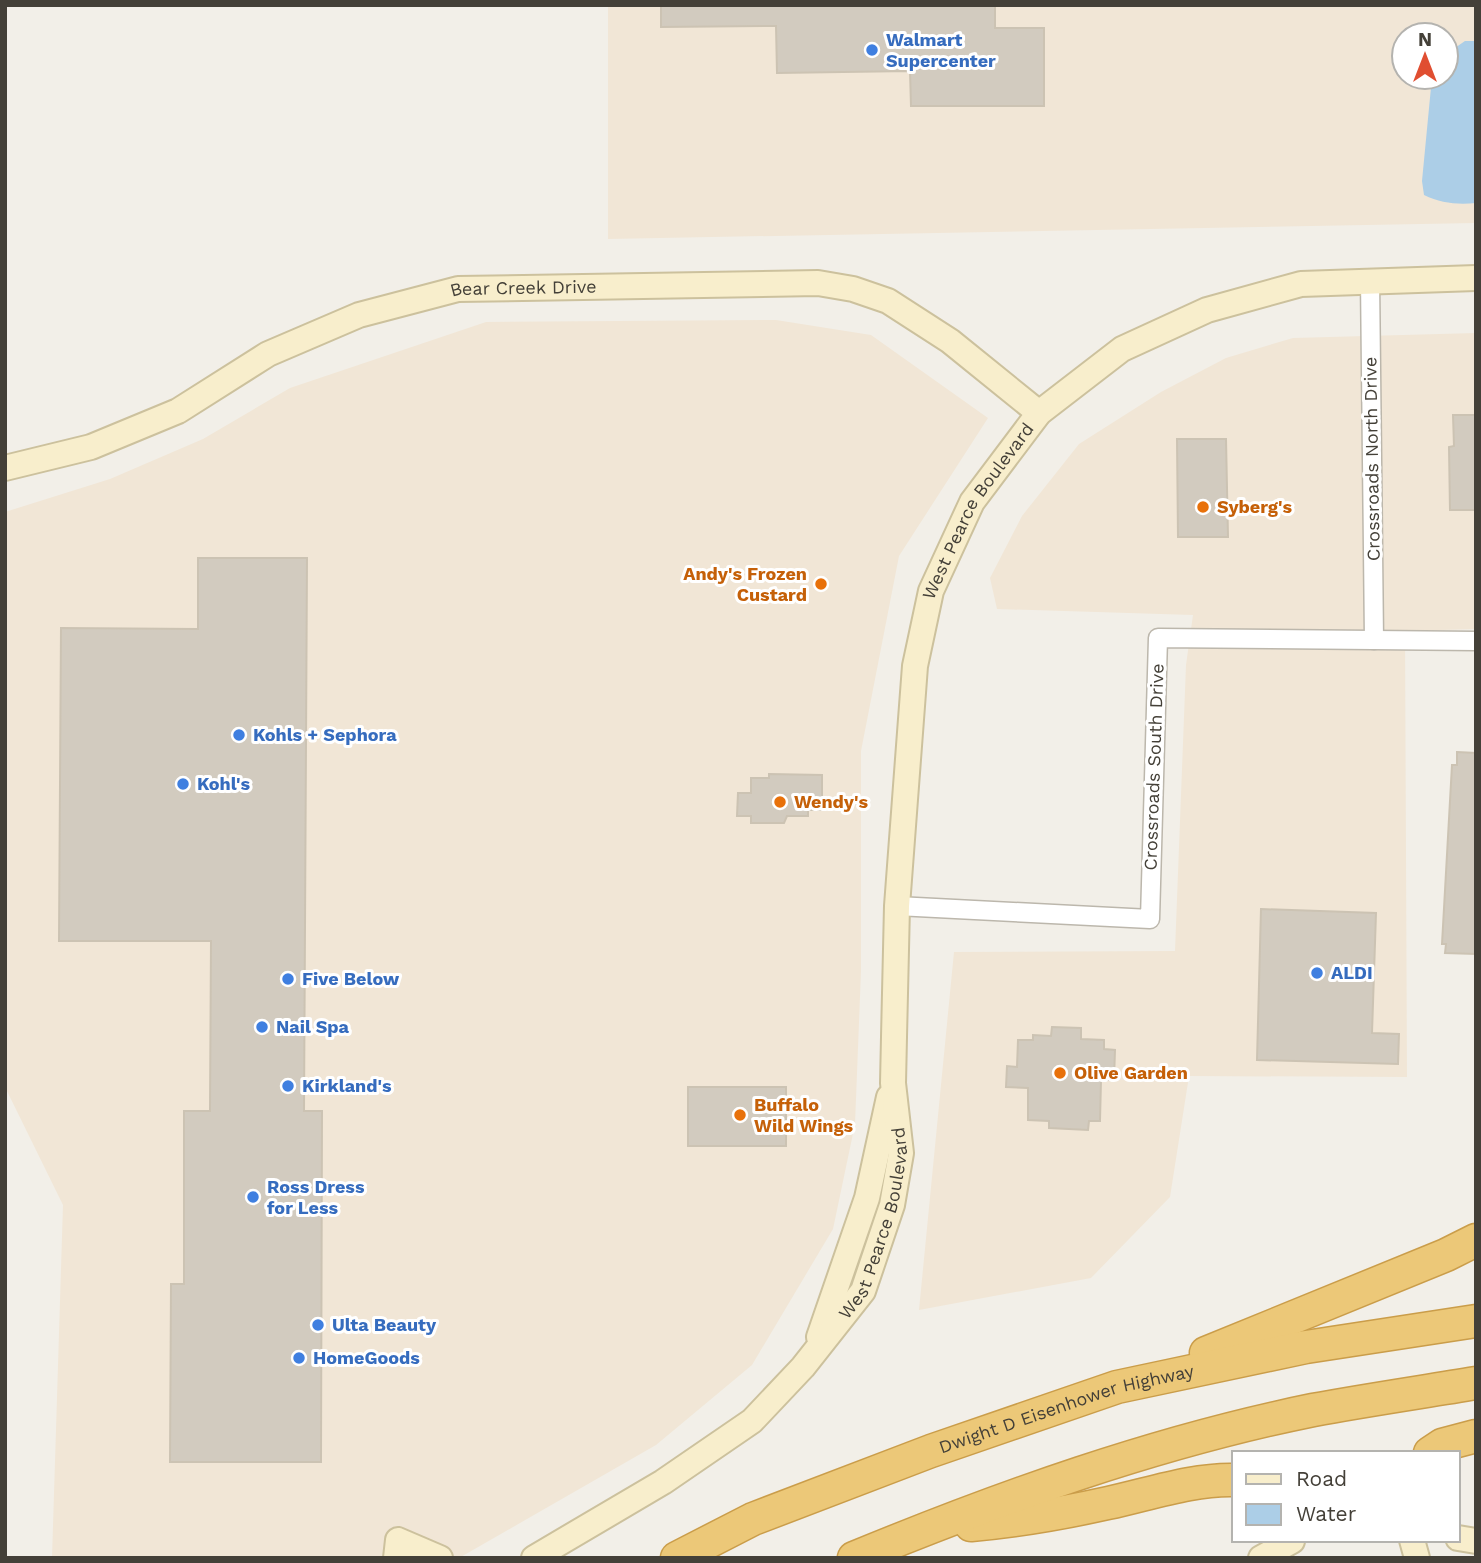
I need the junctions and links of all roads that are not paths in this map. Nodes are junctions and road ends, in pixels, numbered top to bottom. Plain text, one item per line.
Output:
1 (1476, 278) edge
2 (1370, 279) junction
3 (1039, 413) junction
4 (5, 468) edge
5 (1374, 640) junction
6 (1476, 641) edge
7 (897, 906) junction
8 (1476, 1240) edge
9 (1476, 1321) edge
10 (1476, 1383) edge
11 (1117, 1387) junction
12 (1476, 1436) edge
13 (1433, 1451) edge
14 (1232, 1480) edge
15 (921, 1530) junction
16 (1290, 1542) edge
17 (396, 1558) edge
18 (440, 1558) edge
19 (534, 1558) edge
20 (677, 1558) edge
21 (854, 1558) edge
22 (1261, 1558) edge

1 - 2 street, West Pearce Boulevard
2 - 3 street, West Pearce Boulevard
2 - 5 street, Crossroads North Drive
3 - 4 street, Bear Creek Drive
3 - 7 street, West Pearce Boulevard
5 - 6 street, Crossroads South Drive
5 - 7 street, Crossroads South Drive
7 - 19 street, West Pearce Boulevard
8 - 11 highway
9 - 11 highway, Dwight D Eisenhower Highway
10 - 15 highway
11 - 20 highway, Dwight D Eisenhower Highway
12 - 13 highway
14 - 15 highway
15 - 21 highway
16 - 22 street
17 - 18 street

